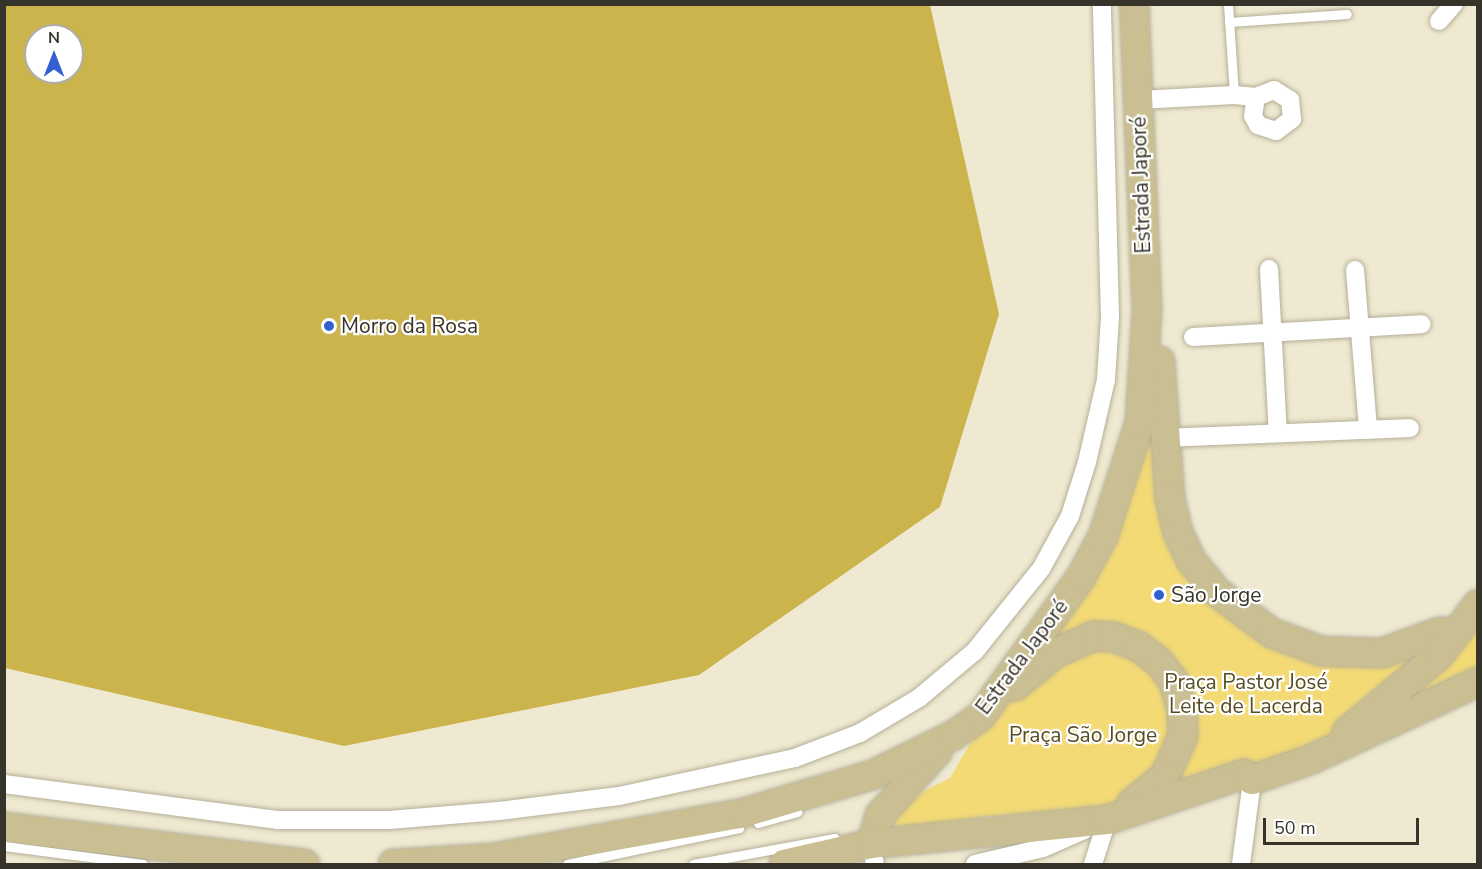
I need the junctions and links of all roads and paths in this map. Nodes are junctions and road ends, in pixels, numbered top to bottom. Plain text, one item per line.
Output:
1 (1102, 4) edge
2 (1134, 4) edge
3 (1228, 4) edge
4 (1454, 4) edge
5 (1347, 14) dead end
6 (1439, 21) dead end
7 (1229, 22) junction
8 (1234, 95) junction
9 (1256, 98) dead end
10 (1138, 100) junction
11 (1269, 269) dead end
12 (1355, 270) dead end
13 (1146, 310) junction
14 (1422, 324) dead end
15 (1359, 326) junction
16 (1272, 334) junction
17 (1193, 337) dead end
18 (1410, 428) dead end
19 (1368, 429) junction
20 (1278, 433) junction
21 (1166, 438) junction
22 (1478, 604) edge
23 (1453, 632) junction
24 (1478, 682) edge
25 (980, 717) junction
26 (954, 735) junction
27 (1312, 759) junction
28 (1252, 780) junction
29 (4, 784) edge
30 (859, 792) dead end
31 (810, 808) dead end
32 (1107, 820) junction
33 (4, 827) edge
34 (4, 846) edge
35 (873, 854) edge
36 (143, 864) edge
37 (305, 864) edge
38 (393, 864) edge
39 (567, 864) edge
40 (693, 864) edge
41 (784, 864) edge
42 (975, 864) edge
43 (1093, 864) edge
44 (1241, 864) edge

1 - 29 street
2 - 10 main road, Estrada Japoré
3 - 7 lane
4 - 6 street
5 - 7 lane
7 - 8 lane
8 - 9 street
8 - 10 street
10 - 13 main road, Estrada Japoré
11 - 16 street
12 - 15 street
13 - 21 main road
13 - 25 main road, Estrada Japoré
14 - 15 street
15 - 16 street
15 - 19 street
16 - 17 street
16 - 20 street
18 - 19 street
19 - 20 street
20 - 21 street
21 - 23 main road
22 - 23 main road
23 - 27 main road
24 - 27 main road
25 - 26 main road, Estrada Japoré
25 - 32 main road
26 - 30 lane
26 - 35 main road
26 - 38 main road, Estrada Japoré
27 - 28 main road
28 - 32 main road
28 - 44 street
31 - 39 lane
32 - 35 main road
32 - 42 street
32 - 43 street
33 - 37 main road
34 - 36 lane
35 - 40 lane
35 - 41 main road

